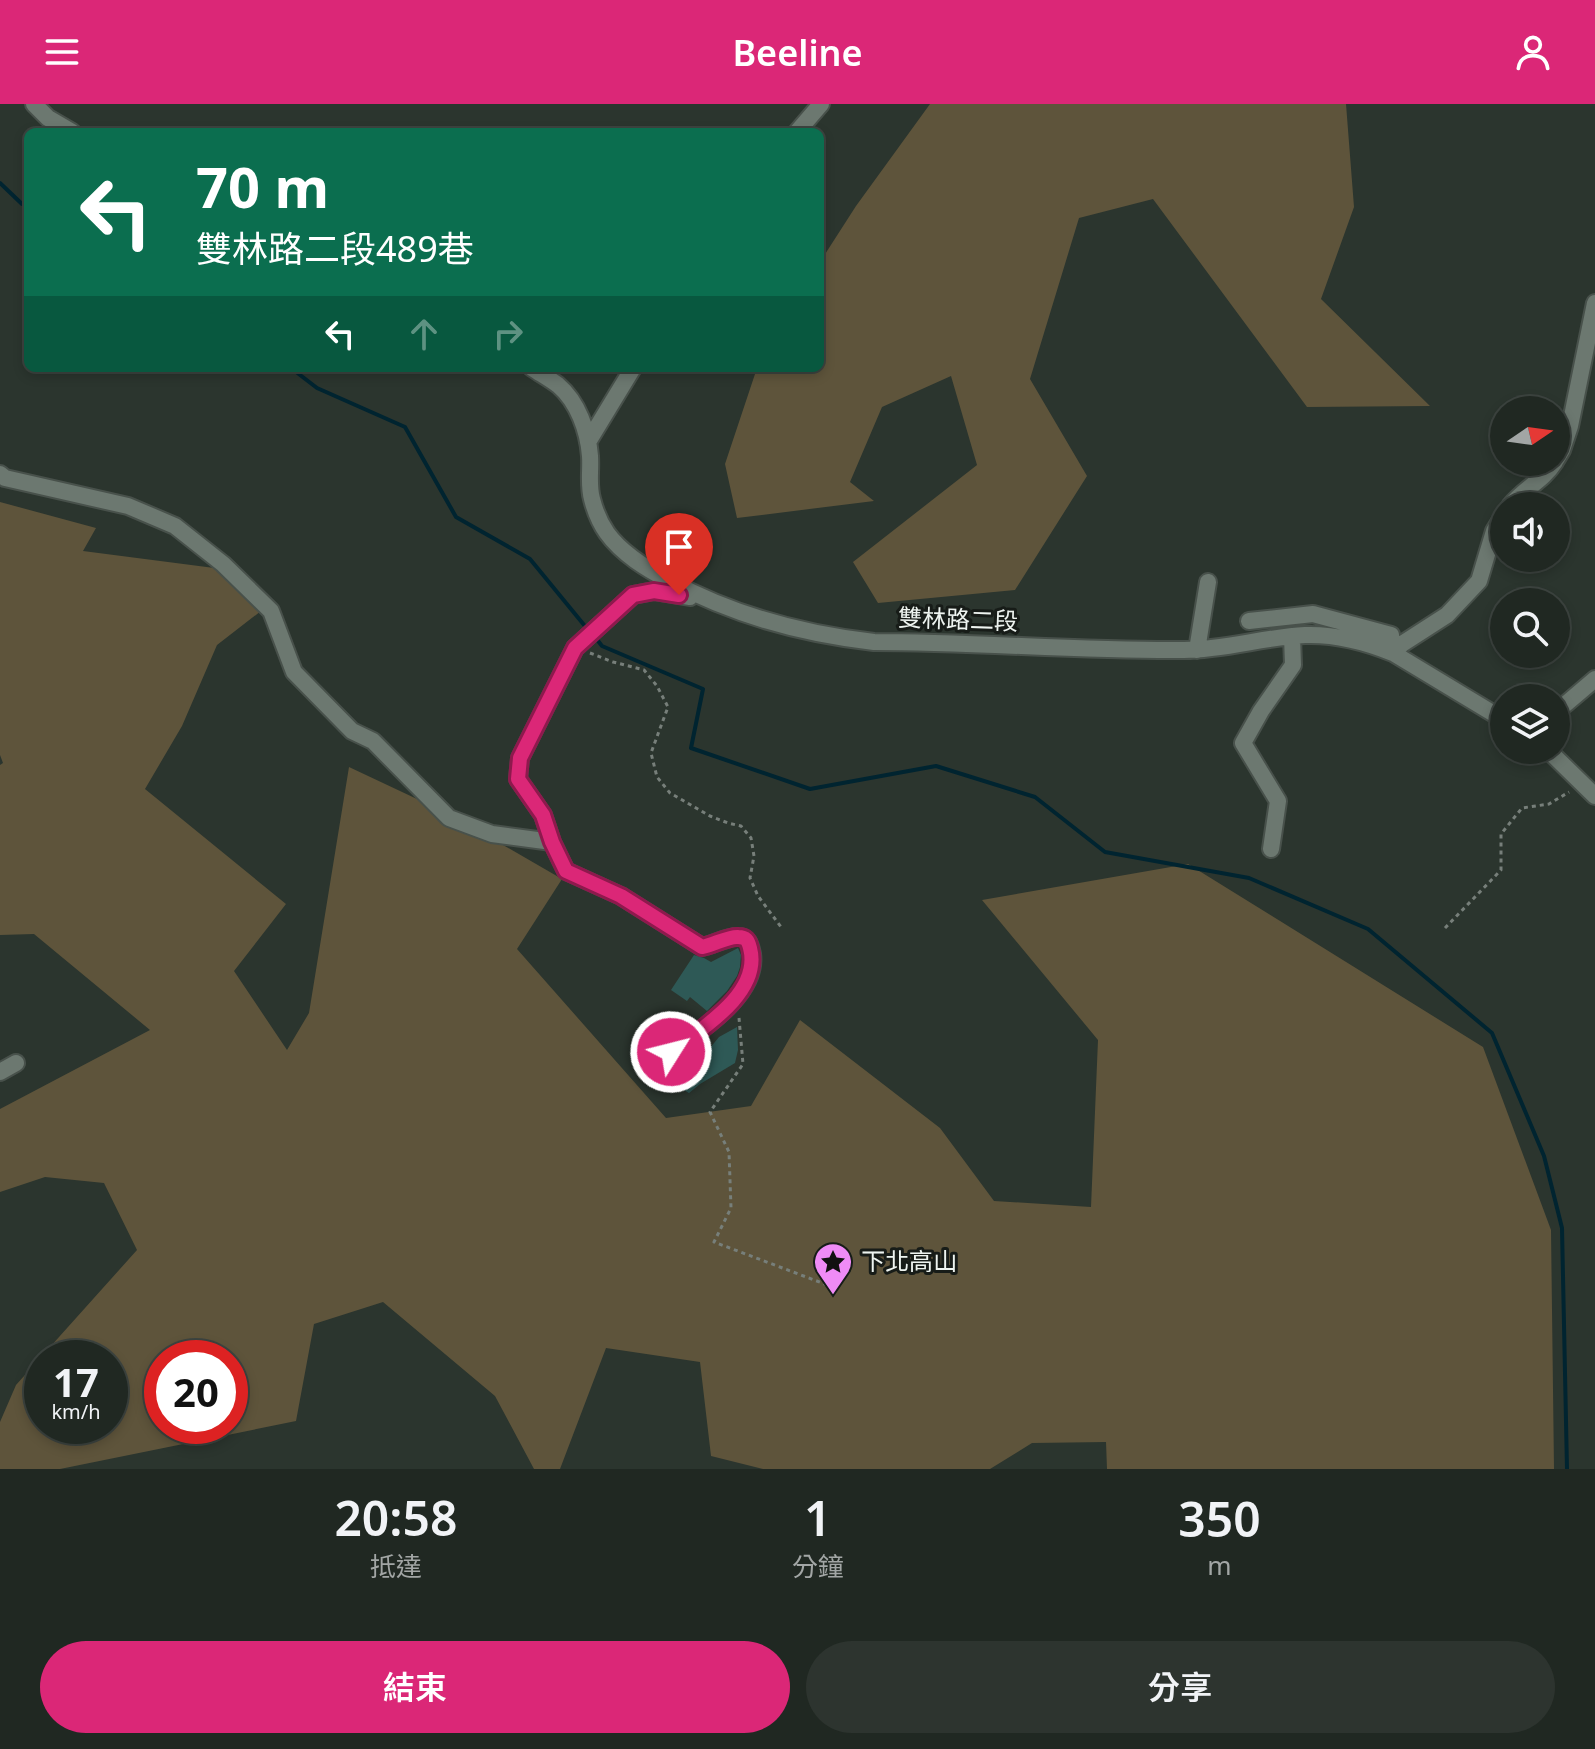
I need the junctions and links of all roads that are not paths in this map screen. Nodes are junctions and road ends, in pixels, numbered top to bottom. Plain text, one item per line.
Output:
1 (34, 104) edge
2 (821, 104) edge
3 (65, 128) edge
4 (800, 128) edge
5 (1595, 303) edge
6 (538, 372) edge
7 (631, 372) edge
8 (1570, 426) edge
9 (588, 442) junction
10 (0, 474) edge
11 (1545, 476) edge
12 (1525, 492) edge
13 (1490, 544) edge
14 (1208, 582) dead end
15 (704, 599) junction
16 (1249, 621) dead end
17 (1292, 636) junction
18 (1197, 650) junction
19 (1393, 653) junction
20 (1595, 679) edge
21 (1570, 700) edge
22 (1490, 712) edge
23 (1562, 764) edge
24 (1589, 790) edge
25 (552, 842) junction
26 (1271, 849) dead end
27 (671, 1052) dead end
28 (16, 1063) dead end
29 (0, 1072) edge

1 - 3 street
2 - 4 street
5 - 8 street
6 - 9 street, 雙林路二段
7 - 9 street
9 - 15 street, 雙林路二段
10 - 25 street
11 - 12 street
13 - 19 street
14 - 18 street
15 - 18 street, 雙林路二段
15 - 25 street
16 - 19 street
17 - 18 street, 雙林路二段
17 - 19 street, 雙林路二段
17 - 26 street
19 - 22 street, 雙林路二段
20 - 21 street
23 - 24 street
25 - 27 street
28 - 29 street

